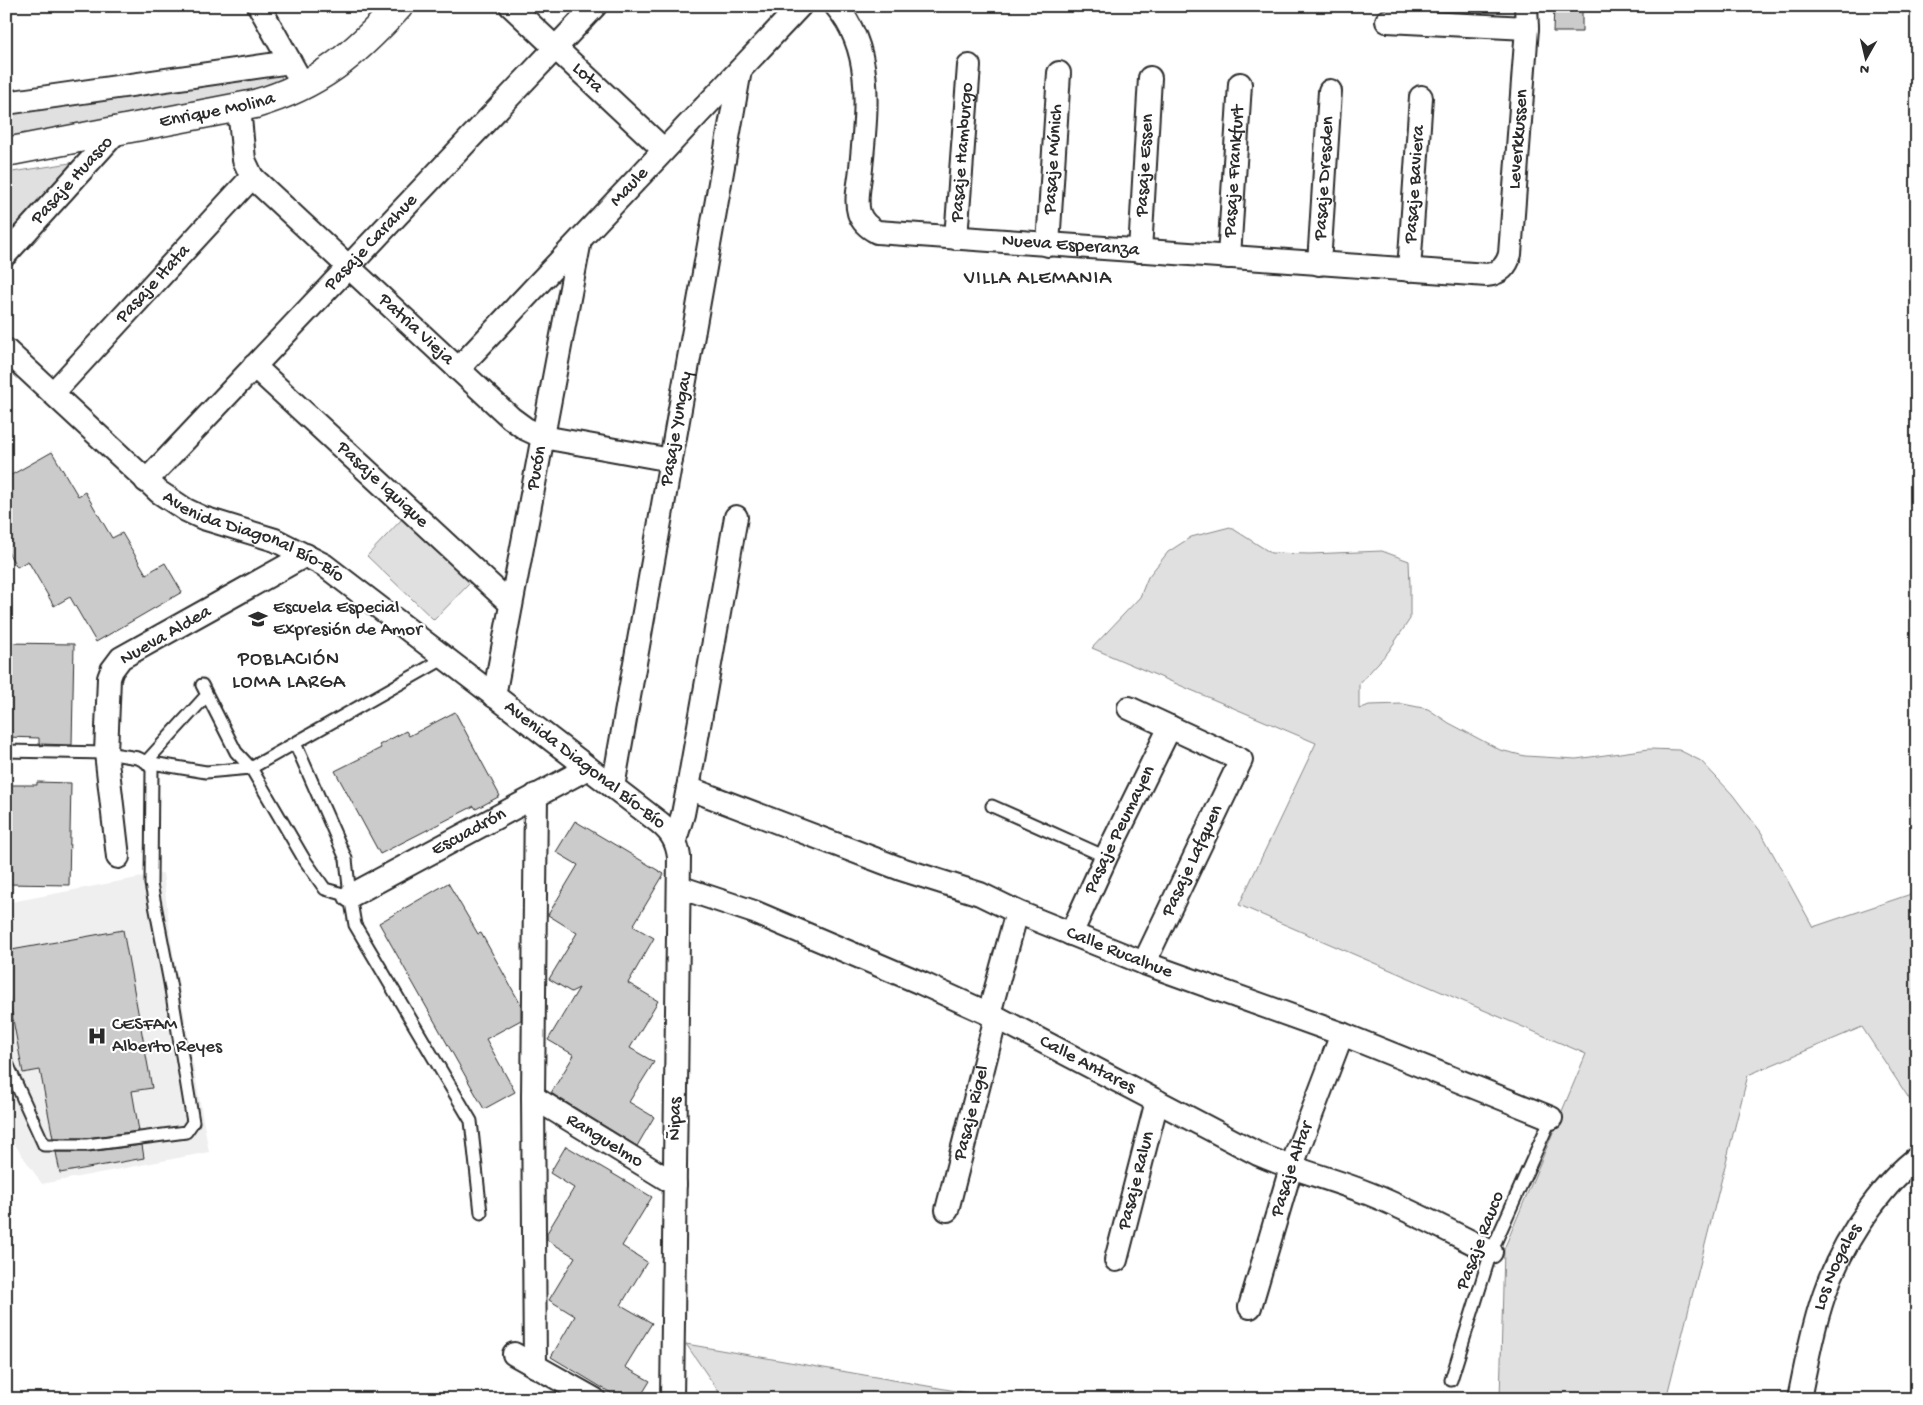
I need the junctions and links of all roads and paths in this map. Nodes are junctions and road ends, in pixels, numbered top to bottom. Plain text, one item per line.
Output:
1 (259, 6) edge
2 (399, 6) edge
3 (511, 6) edge
4 (595, 6) edge
5 (800, 6) edge
6 (836, 6) edge
7 (1526, 17) edge
8 (1387, 21) dead end
9 (555, 48) junction
10 (290, 62) junction
11 (969, 66) dead end
12 (740, 70) junction
13 (1058, 73) dead end
14 (1150, 78) dead end
15 (1240, 84) dead end
16 (304, 86) junction
17 (1330, 91) dead end
18 (1421, 97) dead end
19 (6, 103) edge
20 (239, 106) junction
21 (118, 130) junction
22 (664, 150) junction
23 (6, 152) edge
24 (252, 177) junction
25 (956, 238) junction
26 (580, 240) junction
27 (1048, 245) junction
28 (1140, 251) junction
29 (6, 254) edge
30 (1229, 258) junction
31 (1319, 264) junction
32 (349, 267) junction
33 (1409, 270) junction
34 (1502, 270) joint
35 (6, 350) edge
36 (254, 366) junction
37 (458, 368) junction
38 (52, 393) junction
39 (543, 437) junction
40 (671, 460) junction
41 (146, 480) junction
42 (736, 517) dead end
43 (306, 555) junction
44 (511, 604) junction
45 (444, 658) junction
46 (494, 696) junction
47 (1129, 708) dead end
48 (1170, 727) junction
49 (295, 743) junction
50 (6, 751) edge
51 (106, 753) junction
52 (146, 762) junction
53 (251, 768) junction
54 (588, 768) junction
55 (613, 787) junction
56 (688, 788) junction
57 (536, 795) junction
58 (992, 806) dead end
59 (675, 840) junction
60 (118, 857) dead end
61 (1106, 857) junction
62 (679, 887) junction
63 (350, 896) junction
64 (1017, 912) junction
65 (1071, 934) junction
66 (1144, 963) junction
67 (992, 1015) junction
68 (1342, 1034) junction
69 (6, 1061) edge
70 (532, 1097) junction
71 (1157, 1100) junction
72 (1551, 1118) joint
73 (1917, 1158) edge
74 (1291, 1168) junction
75 (675, 1184) junction
76 (947, 1210) dead end
77 (481, 1213) dead end
78 (1491, 1252) junction
79 (1116, 1260) dead end
80 (1250, 1307) dead end
81 (514, 1354) dead end
82 (535, 1366) junction
83 (1451, 1380) dead end
84 (594, 1399) edge
85 (672, 1399) edge
86 (1799, 1399) edge

1 - 10 street
2 - 16 main road, Enrique Molina
3 - 9 street, Lota
4 - 9 street, Pasaje Carahue
5 - 12 street, Maule
6 - 25 street, Nueva Esperanza
7 - 8 street
7 - 34 street, Leverkkussen
9 - 22 street, Lota
9 - 32 street, Pasaje Carahue
10 - 16 street
10 - 19 street, Enrique Molina
11 - 25 street, Pasaje Hamburgo
12 - 22 street, Maule
12 - 40 street, Pasaje Yungay
13 - 27 street, Pasaje Múnich
14 - 28 street, Pasaje Essen
15 - 30 street, Pasaje Frankfurt
16 - 20 main road, Enrique Molina
17 - 31 street, Pasaje Dresden
18 - 33 street, Pasaje Baviera
20 - 21 main road, Enrique Molina
20 - 24 street, Patria Vieja
21 - 23 main road, Enrique Molina
21 - 29 street, Pasaje Huasco
22 - 26 street, Maule
24 - 32 street, Patria Vieja
24 - 38 street, Pasaje Itata
25 - 27 street, Nueva Esperanza
26 - 37 street, Maule
26 - 39 street, Pucón
27 - 28 street, Nueva Esperanza
28 - 30 street, Nueva Esperanza
30 - 31 street, Nueva Esperanza
31 - 33 street, Nueva Esperanza
32 - 36 street, Pasaje Carahue
32 - 37 street, Patria Vieja
33 - 34 street, Nueva Esperanza
35 - 38 street, Avenida Diagonal Bío-Bío
36 - 41 street, Pasaje Carahue
36 - 44 street, Pasaje Iquique
37 - 39 street, Patria Vieja
38 - 41 street, Avenida Diagonal Bío-Bío
39 - 40 street, Patria Vieja
39 - 44 street, Pucón
40 - 55 street, Pasaje Yungay
41 - 43 street, Avenida Diagonal Bío-Bío
42 - 56 street
43 - 45 street, Avenida Diagonal Bío-Bío
43 - 51 street, Nueva Aldea
44 - 46 street, Pucón
45 - 46 street, Avenida Diagonal Bío-Bío
45 - 49 lane
46 - 54 street, Avenida Diagonal Bío-Bío
47 - 48 street
48 - 61 street, Pasaje Peumayen
48 - 66 street, Pasaje Lafquen
49 - 53 lane
49 - 63 lane
50 - 51 lane
51 - 52 lane
51 - 60 street, Nueva Aldea
52 - 53 lane
52 - 53 lane
52 - 69 lane
53 - 63 lane
54 - 55 street, Avenida Diagonal Bío-Bío
54 - 57 street, Escuadrón
55 - 59 street, Avenida Diagonal Bío-Bío
56 - 59 street
56 - 64 street, Calle Rucalhue
57 - 63 street, Escuadrón
57 - 70 street
58 - 61 lane
59 - 62 street, Ñipas
61 - 65 street, Pasaje Peumayen
62 - 67 street, Calle Antares
62 - 75 street, Ñipas
63 - 77 lane
64 - 65 street, Calle Rucalhue
64 - 67 street
65 - 66 street, Calle Rucalhue
66 - 68 street, Calle Rucalhue
67 - 71 street, Calle Antares
67 - 76 street, Pasaje Rigel
68 - 72 street, Calle Rucalhue
68 - 74 street, Pasaje Altar
70 - 75 street, Ranguelmo
70 - 82 street
71 - 74 street, Calle Antares
71 - 79 street, Pasaje Ralun
72 - 78 lane, Pasaje Rauco
73 - 86 street, Los Nogales
74 - 78 street, Calle Antares
74 - 80 street, Pasaje Altar
75 - 85 street, Ñipas
78 - 83 lane, Pasaje Rauco
81 - 82 street
82 - 84 street

